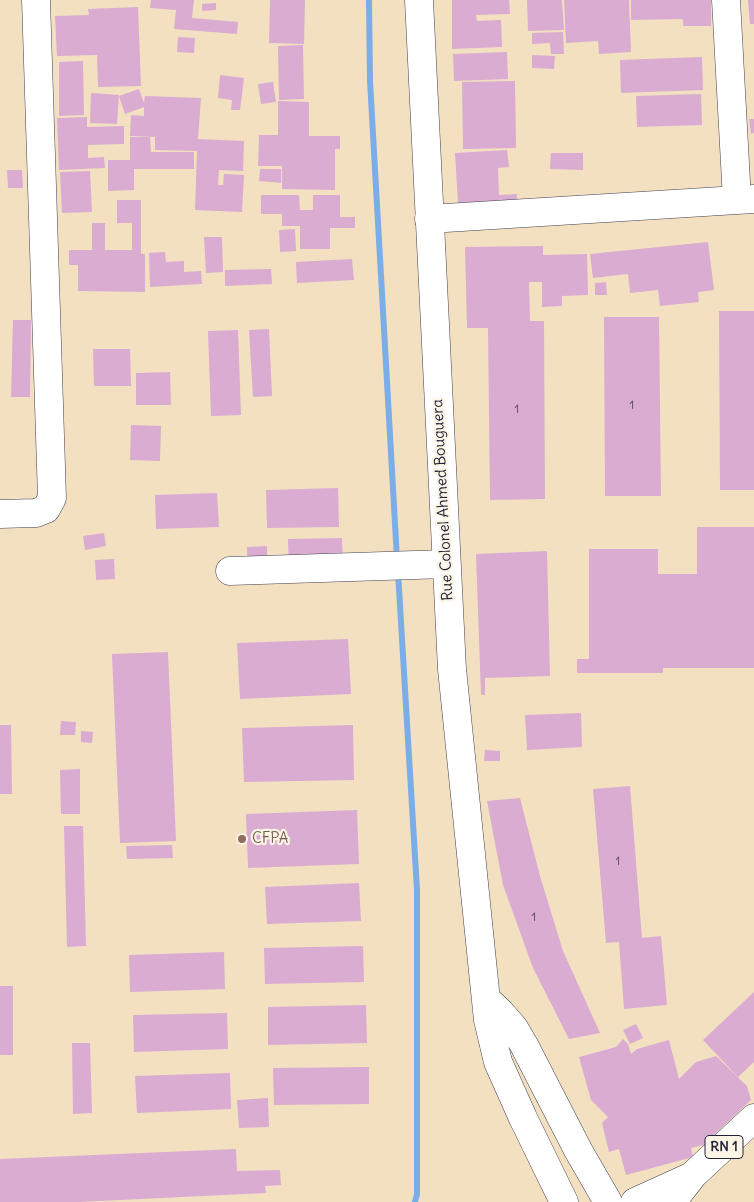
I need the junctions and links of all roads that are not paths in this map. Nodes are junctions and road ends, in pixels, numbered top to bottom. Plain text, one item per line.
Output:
1 (36, 0) edge
2 (420, 0) edge
3 (726, 0) edge
4 (745, 199) edge
5 (429, 220) junction
6 (0, 514) edge
7 (446, 564) junction
8 (230, 571) dead end
9 (486, 999) junction
10 (754, 1118) edge
11 (693, 1175) junction
12 (564, 1202) edge
13 (608, 1202) edge
14 (635, 1202) edge
15 (672, 1202) edge

1 - 6 main road
2 - 5 main road, Rue Colonel Ahmed Bouguera
3 - 4 main road
4 - 5 main road
5 - 7 main road, Rue Colonel Ahmed Bouguera
7 - 8 main road
7 - 9 main road, Rue Colonel Ahmed Bouguera
9 - 12 main road, Rue Colonel Ahmed Bouguera
9 - 13 main road
10 - 11 main road, RN 1
11 - 14 main road, RN 1
11 - 15 main road, RN 1

